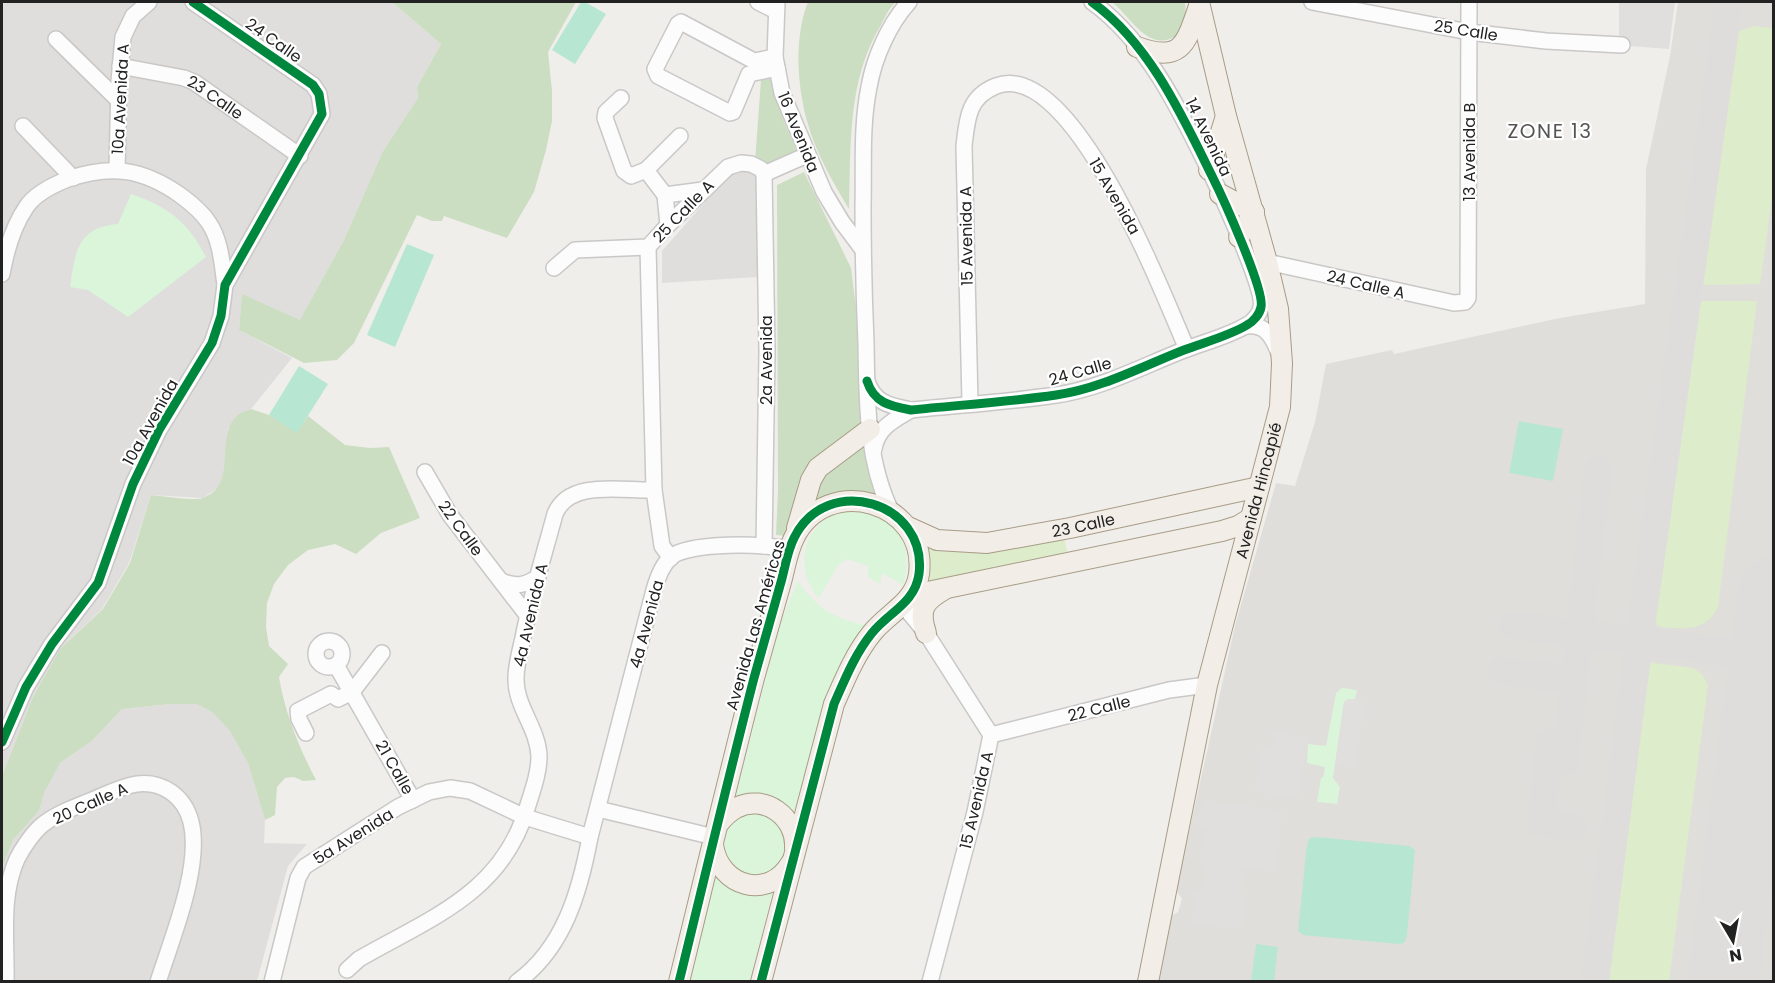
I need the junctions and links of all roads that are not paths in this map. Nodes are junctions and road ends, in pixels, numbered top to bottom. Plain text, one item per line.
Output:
1 (149, 2) edge
2 (193, 2) edge
3 (758, 2) edge
4 (909, 2) edge
5 (1092, 2) edge
6 (1312, 2) edge
7 (1469, 2) edge
8 (1199, 4) edge
9 (776, 6) edge
10 (1469, 32) junction
11 (56, 39) dead end
12 (1622, 45) dead end
13 (1137, 47) junction
14 (776, 63) junction
15 (120, 66) junction
16 (1001, 85) joint
17 (621, 98) dead end
18 (119, 101) junction
19 (322, 114) joint
20 (1226, 116) junction
21 (23, 126) dead end
22 (680, 136) dead end
23 (807, 155) junction
24 (300, 156) junction
25 (117, 170) junction
26 (645, 170) junction
27 (1209, 170) junction
28 (764, 174) junction
29 (73, 178) junction
30 (703, 190) junction
31 (1220, 194) junction
32 (665, 195) junction
33 (1254, 212) junction
34 (668, 225) junction
35 (1239, 237) junction
36 (648, 247) junction
37 (863, 250) junction
38 (1267, 262) junction
39 (554, 268) dead end
40 (2, 274) edge
41 (225, 285) junction
42 (1465, 302) joint
43 (1247, 326) junction
44 (1187, 349) junction
45 (1282, 363) junction
46 (867, 381) junction
47 (970, 403) junction
48 (911, 410) junction
49 (870, 429) junction
50 (874, 455) junction
51 (425, 472) dead end
52 (1259, 487) junction
53 (654, 490) junction
54 (1251, 518) junction
55 (899, 519) junction
56 (1070, 528) junction
57 (1222, 531) junction
58 (781, 548) junction
59 (1242, 553) junction
60 (671, 558) junction
61 (1076, 561) junction
62 (538, 577) junction
63 (501, 581) junction
64 (947, 588) junction
65 (908, 600) junction
66 (527, 615) junction
67 (926, 633) junction
68 (382, 653) dead end
69 (336, 665) dead end
70 (1207, 685) junction
71 (352, 692) junction
72 (306, 734) dead end
73 (991, 735) junction
74 (2, 742) edge
75 (413, 800) junction
76 (598, 809) junction
77 (525, 817) junction
78 (715, 835) junction
79 (590, 837) junction
80 (793, 857) junction
81 (347, 970) dead end
82 (6, 981) edge
83 (158, 981) edge
84 (272, 981) edge
85 (517, 981) edge
86 (679, 981) edge
87 (761, 981) edge
88 (930, 981) edge
89 (1148, 981) edge

1 - 15 street, 10a Avenida A
2 - 19 street, 24 Calle
3 - 9 street
4 - 37 street
5 - 13 street, 14 Avenida
6 - 10 street, 25 Calle
7 - 10 street, 13 Avenida B
8 - 13 main road
8 - 20 main road, Avenida Hincapié
9 - 14 street, 16 Avenida
10 - 12 street, 25 Calle
10 - 42 street, 13 Avenida B
11 - 18 street
13 - 27 street, 14 Avenida
14 - 14 street
14 - 23 street, 16 Avenida
15 - 18 street, 10a Avenida A
15 - 24 street, 23 Calle
16 - 44 street, 15 Avenida
16 - 47 street, 15 Avenida A
17 - 26 street
18 - 25 street, 10a Avenida A
19 - 24 street, 10a Avenida
20 - 27 main road
20 - 33 main road, Avenida Hincapié
21 - 29 street
22 - 26 street
23 - 28 street
23 - 37 street, 16 Avenida
24 - 41 street, 10a Avenida
25 - 29 street
25 - 41 street
26 - 32 street
27 - 31 street, 14 Avenida
28 - 30 street, 25 Calle A
28 - 58 street, 2a Avenida
29 - 40 street
30 - 32 street
30 - 34 street, 25 Calle A
31 - 33 main road
31 - 35 street, 14 Avenida
32 - 34 street
33 - 35 main road
33 - 38 main road, Avenida Hincapié
34 - 36 street, 25 Calle A
35 - 43 street, 14 Avenida
36 - 39 street, 25 Calle A
36 - 53 street
37 - 46 street
38 - 42 street, 24 Calle A
38 - 45 main road, Avenida Hincapié
41 - 74 street, 10a Avenida
43 - 44 street, 24 Calle
43 - 45 street
44 - 47 street, 24 Calle
45 - 52 main road, Avenida Hincapié
46 - 48 street, 24 Calle
46 - 49 street
47 - 48 street, 24 Calle
48 - 50 street, 24 Calle
49 - 50 street
49 - 58 main road
50 - 55 street
51 - 63 street, 22 Calle
52 - 54 main road, Avenida Hincapié
52 - 56 main road, 23 Calle
53 - 60 street
53 - 62 street, 4a Avenida A
54 - 57 main road, 23 Calle
54 - 59 main road, Avenida Hincapié
55 - 56 main road, 23 Calle
55 - 58 main road, Avenida Las Américas
55 - 65 main road
56 - 61 main road
57 - 59 main road
57 - 61 main road, 23 Calle
58 - 60 street
58 - 78 main road, Avenida Las Américas
59 - 70 main road, Avenida Hincapié
60 - 76 street, 4a Avenida
61 - 64 main road, 23 Calle
62 - 63 street
62 - 66 street, 4a Avenida A
63 - 66 street, 22 Calle
64 - 65 main road, 23 Calle
64 - 67 main road
65 - 67 street, 15 Avenida A
65 - 80 main road
66 - 77 street, 4a Avenida A
67 - 73 street, 15 Avenida A
68 - 71 street
69 - 71 street, 21 Calle
70 - 73 street, 22 Calle
70 - 89 main road, Avenida Hincapié
71 - 72 street
71 - 75 street, 21 Calle
73 - 88 street, 15 Avenida A
75 - 77 street, 21 Calle
75 - 84 street, 5a Avenida
76 - 78 street
76 - 79 street, 4a Avenida
77 - 79 street, 21 Calle
77 - 81 street, 4a Avenida A
78 - 80 main road
78 - 80 main road
78 - 86 main road, Avenida Las Américas
79 - 85 street, 4a Avenida
80 - 87 main road
82 - 83 street, 20 Calle A

